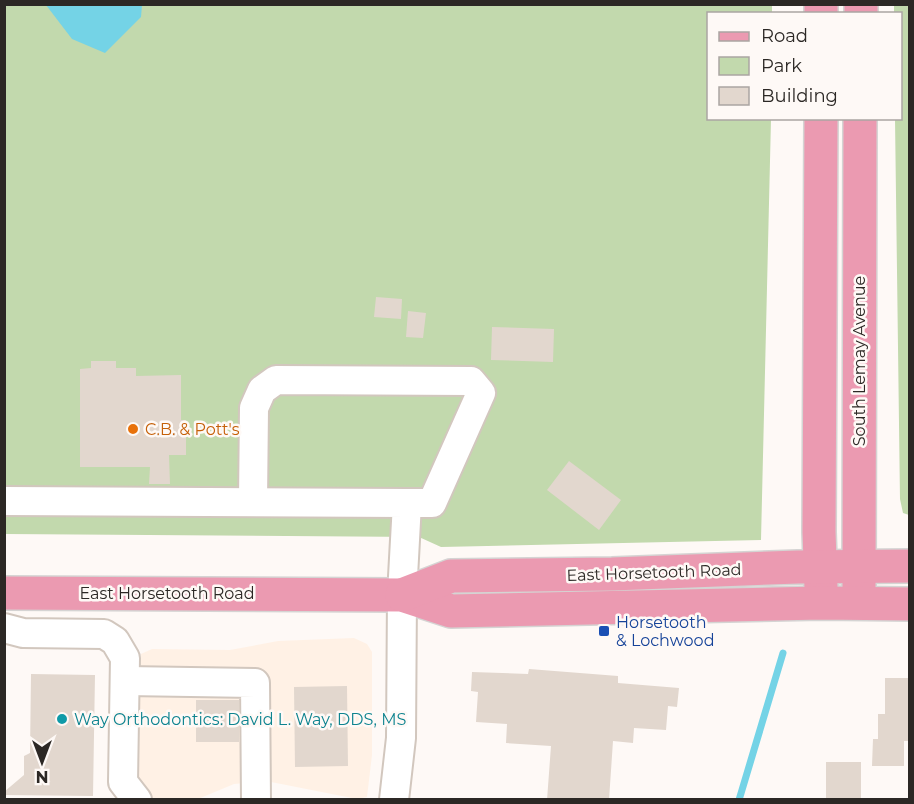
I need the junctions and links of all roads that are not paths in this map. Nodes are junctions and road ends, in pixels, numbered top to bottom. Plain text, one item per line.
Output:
1 (821, 120) edge
2 (860, 120) edge
3 (4, 501) edge
4 (253, 502) junction
5 (407, 503) junction
6 (821, 566) junction
7 (909, 566) edge
8 (859, 567) junction
9 (4, 593) edge
10 (402, 595) junction
11 (821, 603) junction
12 (859, 604) junction
13 (909, 604) edge
14 (4, 628) edge
15 (126, 681) junction
16 (136, 800) edge
17 (256, 800) edge
18 (394, 800) edge

1 - 6 main road
2 - 8 main road, South Lemay Avenue
3 - 4 street
4 - 5 street
4 - 5 street
5 - 10 street
6 - 8 main road, East Horsetooth Road
6 - 10 main road, East Horsetooth Road
6 - 11 main road
7 - 8 main road, East Horsetooth Road
8 - 12 main road, South Lemay Avenue
9 - 10 main road, East Horsetooth Road
10 - 11 main road, East Horsetooth Road
10 - 18 street
11 - 12 main road, East Horsetooth Road
12 - 13 main road, East Horsetooth Road
14 - 15 street
15 - 16 street
15 - 17 street

